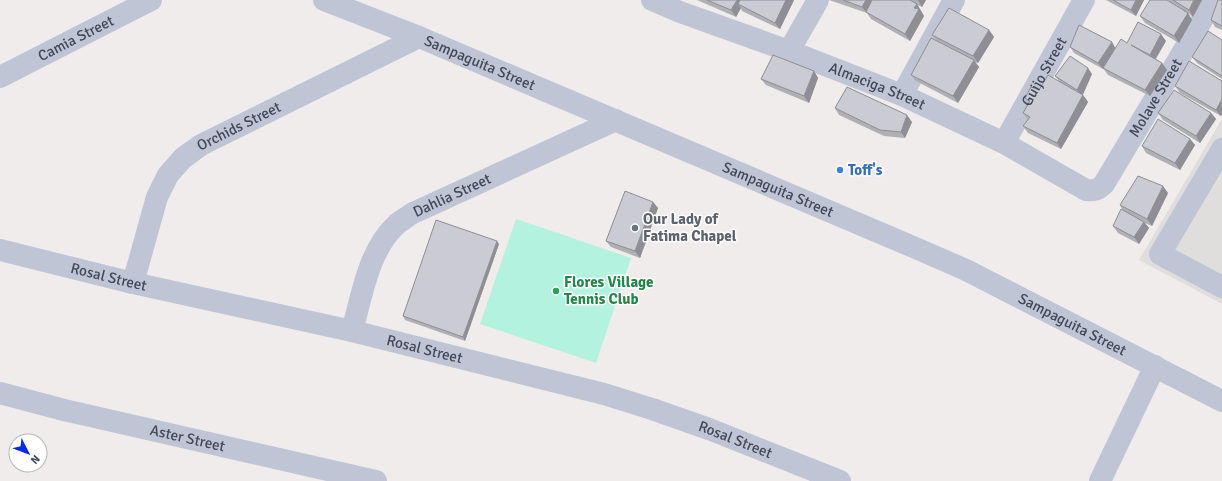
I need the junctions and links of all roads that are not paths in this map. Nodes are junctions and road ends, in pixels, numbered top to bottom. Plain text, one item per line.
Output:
1 (151, 0) edge
2 (324, 0) edge
3 (652, 0) edge
4 (818, 0) edge
5 (954, 0) edge
6 (1084, 0) edge
7 (1214, 0) edge
8 (683, 6) edge
9 (419, 37) junction
10 (789, 51) junction
11 (0, 77) edge
12 (902, 95) junction
13 (616, 120) junction
14 (1004, 143) junction
15 (1222, 149) edge
16 (1093, 191) joint
17 (0, 250) edge
18 (133, 283) junction
19 (1222, 287) edge
20 (352, 331) junction
21 (1155, 366) junction
22 (0, 393) edge
23 (1222, 401) edge
24 (376, 481) edge
25 (840, 481) edge
26 (1100, 481) edge

1 - 11 street, Camia Street
2 - 9 street, Sampaguita Street
3 - 8 street, Almaciga Street
4 - 10 street
5 - 12 street
6 - 14 street, Guijo Street
7 - 16 street, Molave Street
8 - 10 street, Almaciga Street
9 - 13 street, Sampaguita Street
9 - 18 street, Orchids Street
10 - 12 street, Almaciga Street
12 - 14 street, Almaciga Street
13 - 20 street, Dahlia Street
13 - 21 street, Sampaguita Street
14 - 16 street, Almaciga Street
15 - 19 street
17 - 18 street, Rosal Street
18 - 20 street, Rosal Street
20 - 25 street, Rosal Street
21 - 23 street, Sampaguita Street
21 - 26 street
22 - 24 street, Aster Street

